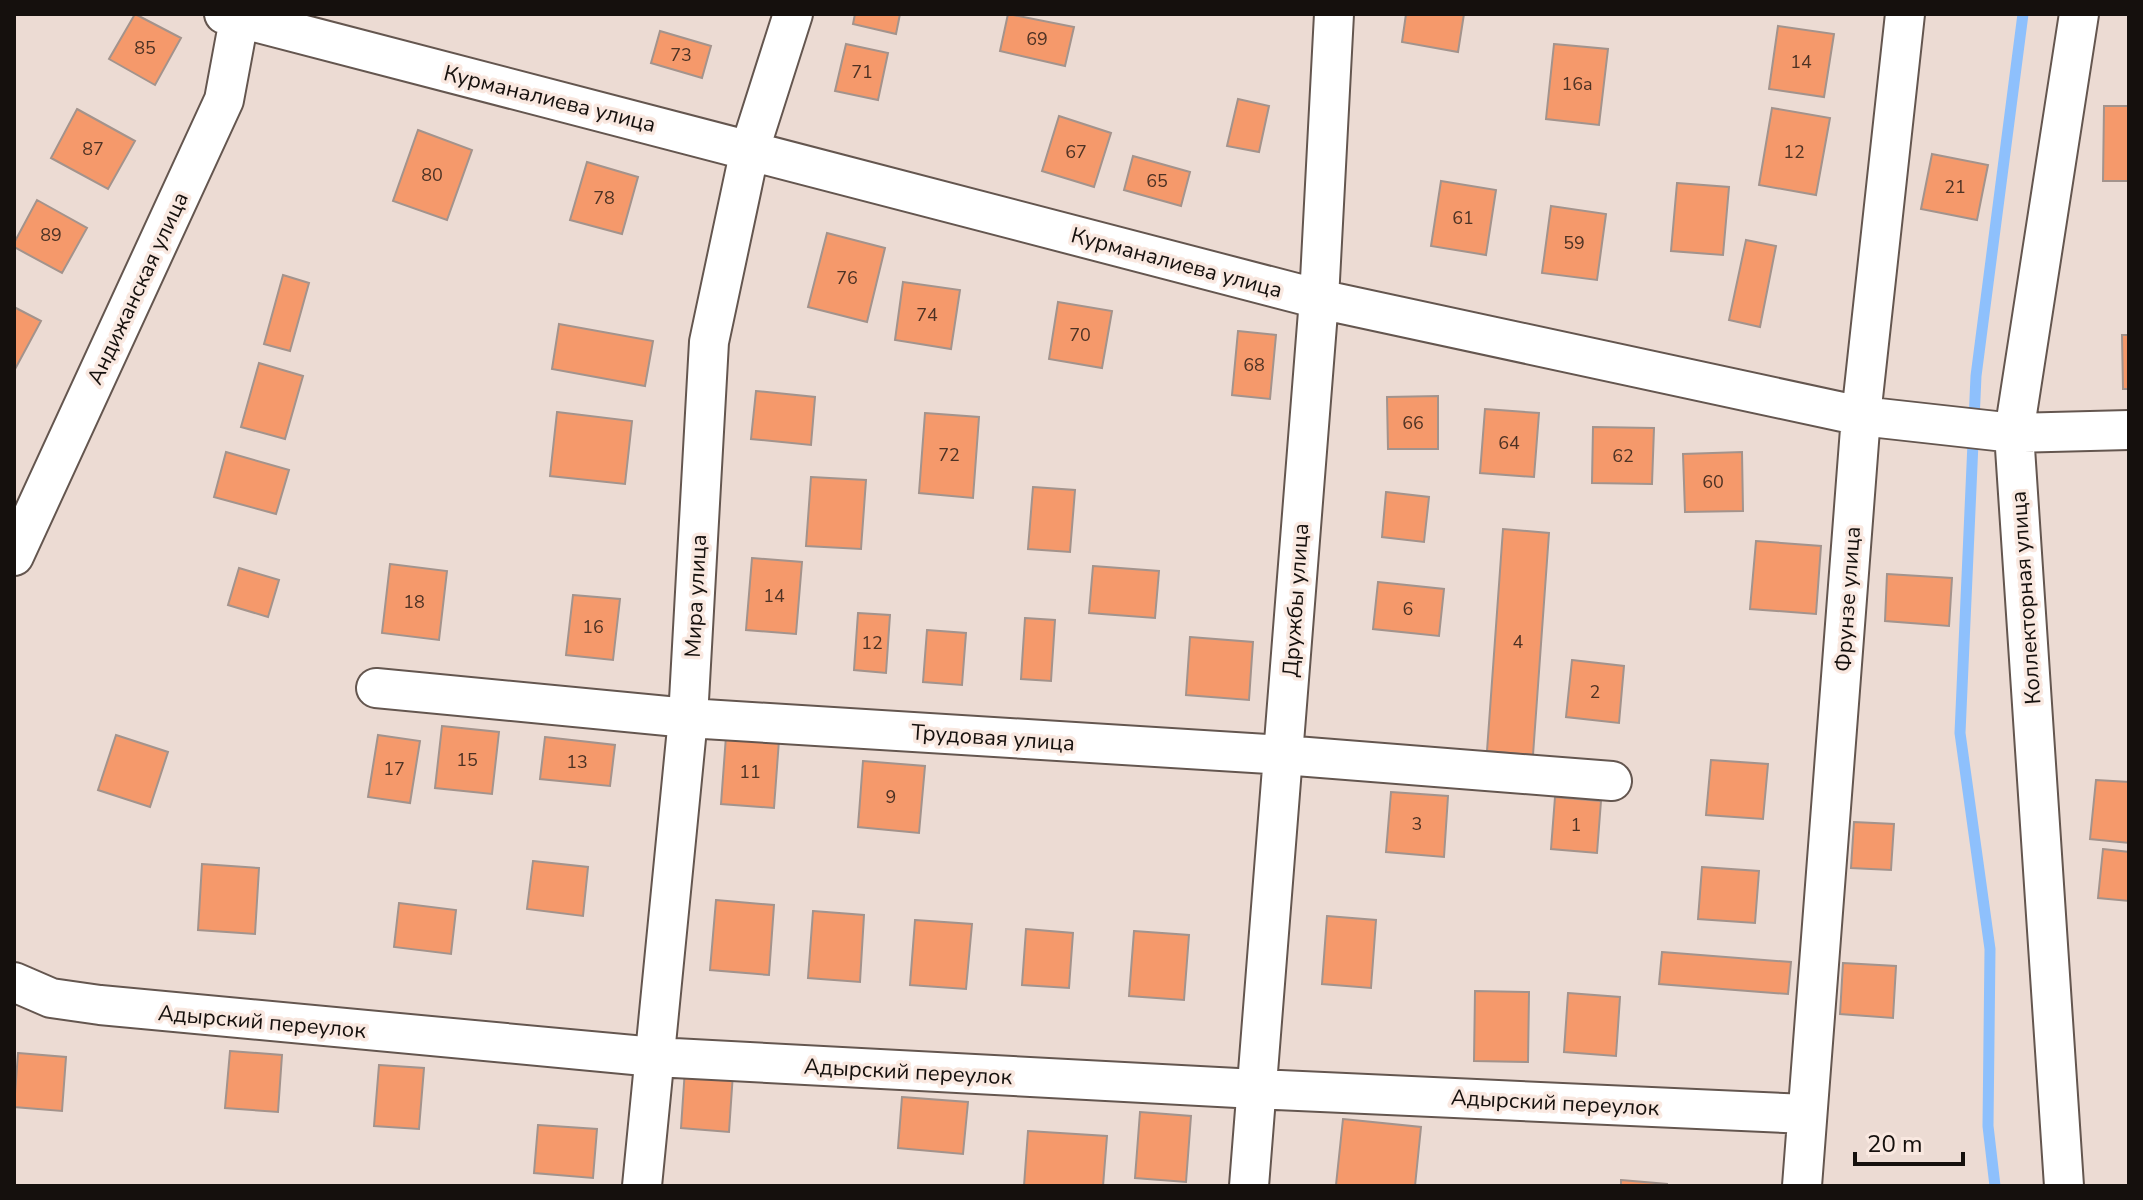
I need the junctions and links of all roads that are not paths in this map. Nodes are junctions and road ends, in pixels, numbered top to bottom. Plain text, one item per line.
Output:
1 (793, 14) edge
2 (1334, 14) edge
3 (1905, 14) edge
4 (2079, 14) edge
5 (234, 15) edge
6 (750, 149) junction
7 (1319, 299) junction
8 (1861, 416) junction
9 (2129, 430) edge
10 (2014, 433) junction
11 (14, 556) edge
12 (376, 688) dead end
13 (688, 718) junction
14 (1283, 755) junction
15 (1612, 781) dead end
16 (14, 982) edge
17 (655, 1057) junction
18 (1256, 1089) junction
19 (1807, 1114) junction
20 (642, 1186) edge
21 (1249, 1186) edge
22 (1802, 1186) edge
23 (2064, 1186) edge

1 - 6 street, Мира улица
2 - 7 street, Дружбы улица
3 - 8 street, Фрунзе улица
4 - 10 street, Коллекторная улица
5 - 6 street, Курманалиева улица
5 - 11 street, Андижанская улица
6 - 7 street, Курманалиева улица
6 - 13 street, Мира улица
7 - 8 street, Курманалиева улица
7 - 14 street, Дружбы улица
8 - 10 street, Курманалиева улица
8 - 19 street, Фрунзе улица
9 - 10 street, Курманалиева улица
10 - 23 street, Коллекторная улица
12 - 13 street, Трудовая улица
13 - 14 street, Трудовая улица
13 - 17 street, Мира улица
14 - 15 street, Трудовая улица
14 - 18 street, Дружбы улица
16 - 17 street, Адырский переулок
17 - 18 street, Адырский переулок
17 - 20 street, Мира улица
18 - 19 street, Адырский переулок
18 - 21 street, Дружбы улица
19 - 22 street, Фрунзе улица

